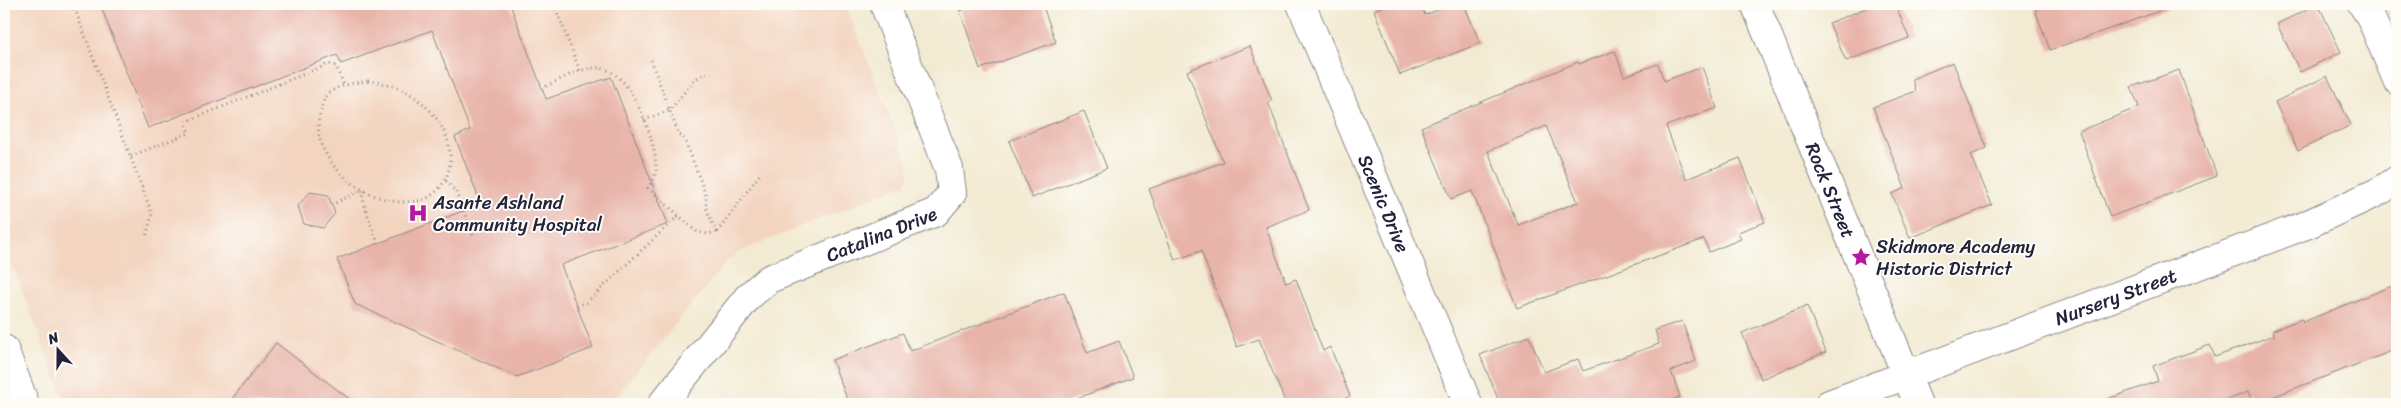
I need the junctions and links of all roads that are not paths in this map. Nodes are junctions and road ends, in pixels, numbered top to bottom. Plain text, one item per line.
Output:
1 (884, 4) edge
2 (1301, 4) edge
3 (1754, 4) edge
4 (2362, 4) edge
5 (2397, 80) edge
6 (2397, 180) edge
7 (4, 349) edge
8 (1906, 376) junction
9 (25, 404) edge
10 (662, 404) edge
11 (1468, 404) edge
12 (1829, 404) edge
13 (1918, 404) edge

1 - 10 street, Catalina Drive
2 - 11 street, Scenic Drive
3 - 8 street, Rock Street
4 - 5 street
6 - 8 street, Nursery Street
7 - 9 street
8 - 12 street, Nursery Street
8 - 13 street, Rock Street

